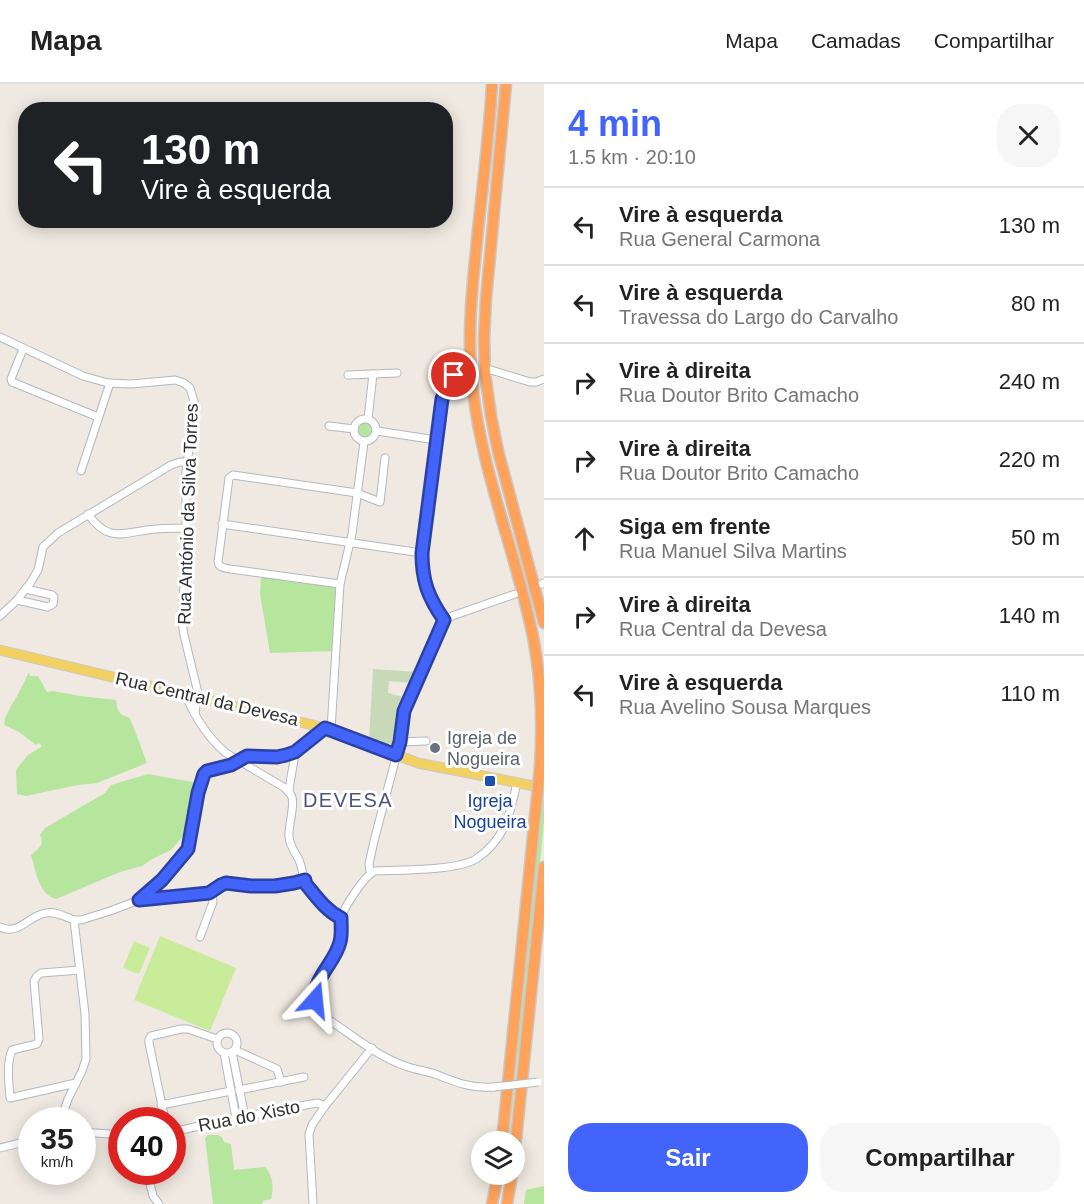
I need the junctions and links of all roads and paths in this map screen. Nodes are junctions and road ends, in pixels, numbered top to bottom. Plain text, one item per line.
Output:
1 (492, 84) edge
2 (506, 84) edge
3 (0, 337) edge
4 (23, 349) junction
5 (462, 370) dead end
6 (491, 370) dead end
7 (397, 373) dead end
8 (374, 374) junction
9 (348, 375) dead end
10 (544, 379) edge
11 (110, 383) junction
12 (98, 417) junction
13 (368, 419) junction
14 (329, 426) dead end
15 (354, 429) junction
16 (377, 431) junction
17 (436, 440) junction
18 (364, 442) junction
19 (385, 458) dead end
20 (187, 462) junction
21 (81, 471) dead end
22 (357, 493) junction
23 (88, 514) junction
24 (222, 524) junction
25 (186, 528) junction
26 (351, 542) junction
27 (422, 553) junction
28 (340, 584) junction
29 (26, 589) junction
30 (515, 594) dead end
31 (17, 600) junction
32 (0, 616) edge
33 (444, 620) junction
34 (544, 623) edge
35 (0, 650) edge
36 (185, 694) junction
37 (199, 697) junction
38 (195, 714) junction
39 (328, 729) junction
40 (426, 741) dead end
41 (400, 742) junction
42 (295, 752) junction
43 (396, 755) junction
44 (238, 760) junction
45 (517, 782) junction
46 (541, 783) edge
47 (289, 792) junction
48 (544, 867) edge
49 (370, 872) junction
50 (305, 880) junction
51 (212, 892) junction
52 (139, 900) junction
53 (341, 918) junction
54 (74, 920) junction
55 (0, 927) edge
56 (200, 937) dead end
57 (80, 970) junction
58 (217, 1039) junction
59 (372, 1048) junction
60 (231, 1052) junction
61 (304, 1077) dead end
62 (541, 1081) edge
63 (281, 1082) junction
64 (76, 1083) junction
65 (235, 1091) junction
66 (162, 1105) joint
67 (325, 1106) junction
68 (65, 1107) edge
69 (244, 1117) junction
70 (236, 1118) junction
71 (186, 1129) edge
72 (503, 1131) edge
73 (517, 1131) edge
74 (18, 1144) edge
75 (0, 1148) edge
76 (150, 1185) edge
77 (496, 1185) edge
78 (510, 1185) edge
79 (159, 1204) edge
80 (313, 1204) edge
81 (492, 1204) edge
82 (507, 1204) edge

1 - 46 highway
2 - 34 highway
3 - 4 street, Rua António da Silva Torres
4 - 11 street, Rua António da Silva Torres
4 - 12 street
5 - 17 street
6 - 10 street
7 - 8 street
8 - 9 street
8 - 13 street
11 - 12 street
11 - 20 street, Rua António da Silva Torres
12 - 21 street
13 - 15 street
13 - 16 street
14 - 15 street
15 - 18 street
16 - 17 street
16 - 18 street
17 - 27 street
18 - 22 street
19 - 22 street
20 - 23 street
20 - 25 street, Rua António da Silva Torres
22 - 24 street
22 - 26 street
23 - 25 street
23 - 29 street
24 - 26 street
24 - 28 street
25 - 37 street, Rua António da Silva Torres
26 - 27 street
26 - 28 street
27 - 33 street
28 - 39 street
29 - 31 street
29 - 31 street
30 - 33 street
31 - 32 street
33 - 41 street
35 - 36 main road, Rua Central da Devesa
36 - 37 main road, Rua Central da Devesa
36 - 38 street
37 - 38 street
37 - 39 main road, Rua Central da Devesa
38 - 44 street
39 - 42 street
39 - 43 main road, Rua Central da Devesa
40 - 41 street
41 - 43 street
42 - 44 street
42 - 47 street
43 - 45 main road, Rua Central da Devesa
43 - 49 street
44 - 47 street
44 - 52 street
45 - 46 main road, Rua Central da Devesa
45 - 49 street
46 - 72 highway, bridge
47 - 50 street
48 - 73 highway
49 - 53 street
50 - 51 street
50 - 53 street
51 - 52 street
51 - 56 street
52 - 54 street
53 - 59 street
54 - 55 street
54 - 57 street
57 - 64 street
57 - 64 street
58 - 60 street
58 - 60 street
58 - 66 street
59 - 62 street, bridge
59 - 67 street
60 - 63 street
60 - 65 street
61 - 63 street
63 - 65 street
64 - 68 street
65 - 66 street
65 - 69 street
65 - 70 street
67 - 69 street, Rua do Xisto
67 - 80 street
69 - 70 street, Rua do Xisto
70 - 71 street, Rua do Xisto
74 - 75 street
76 - 79 street
77 - 81 highway
78 - 82 highway

